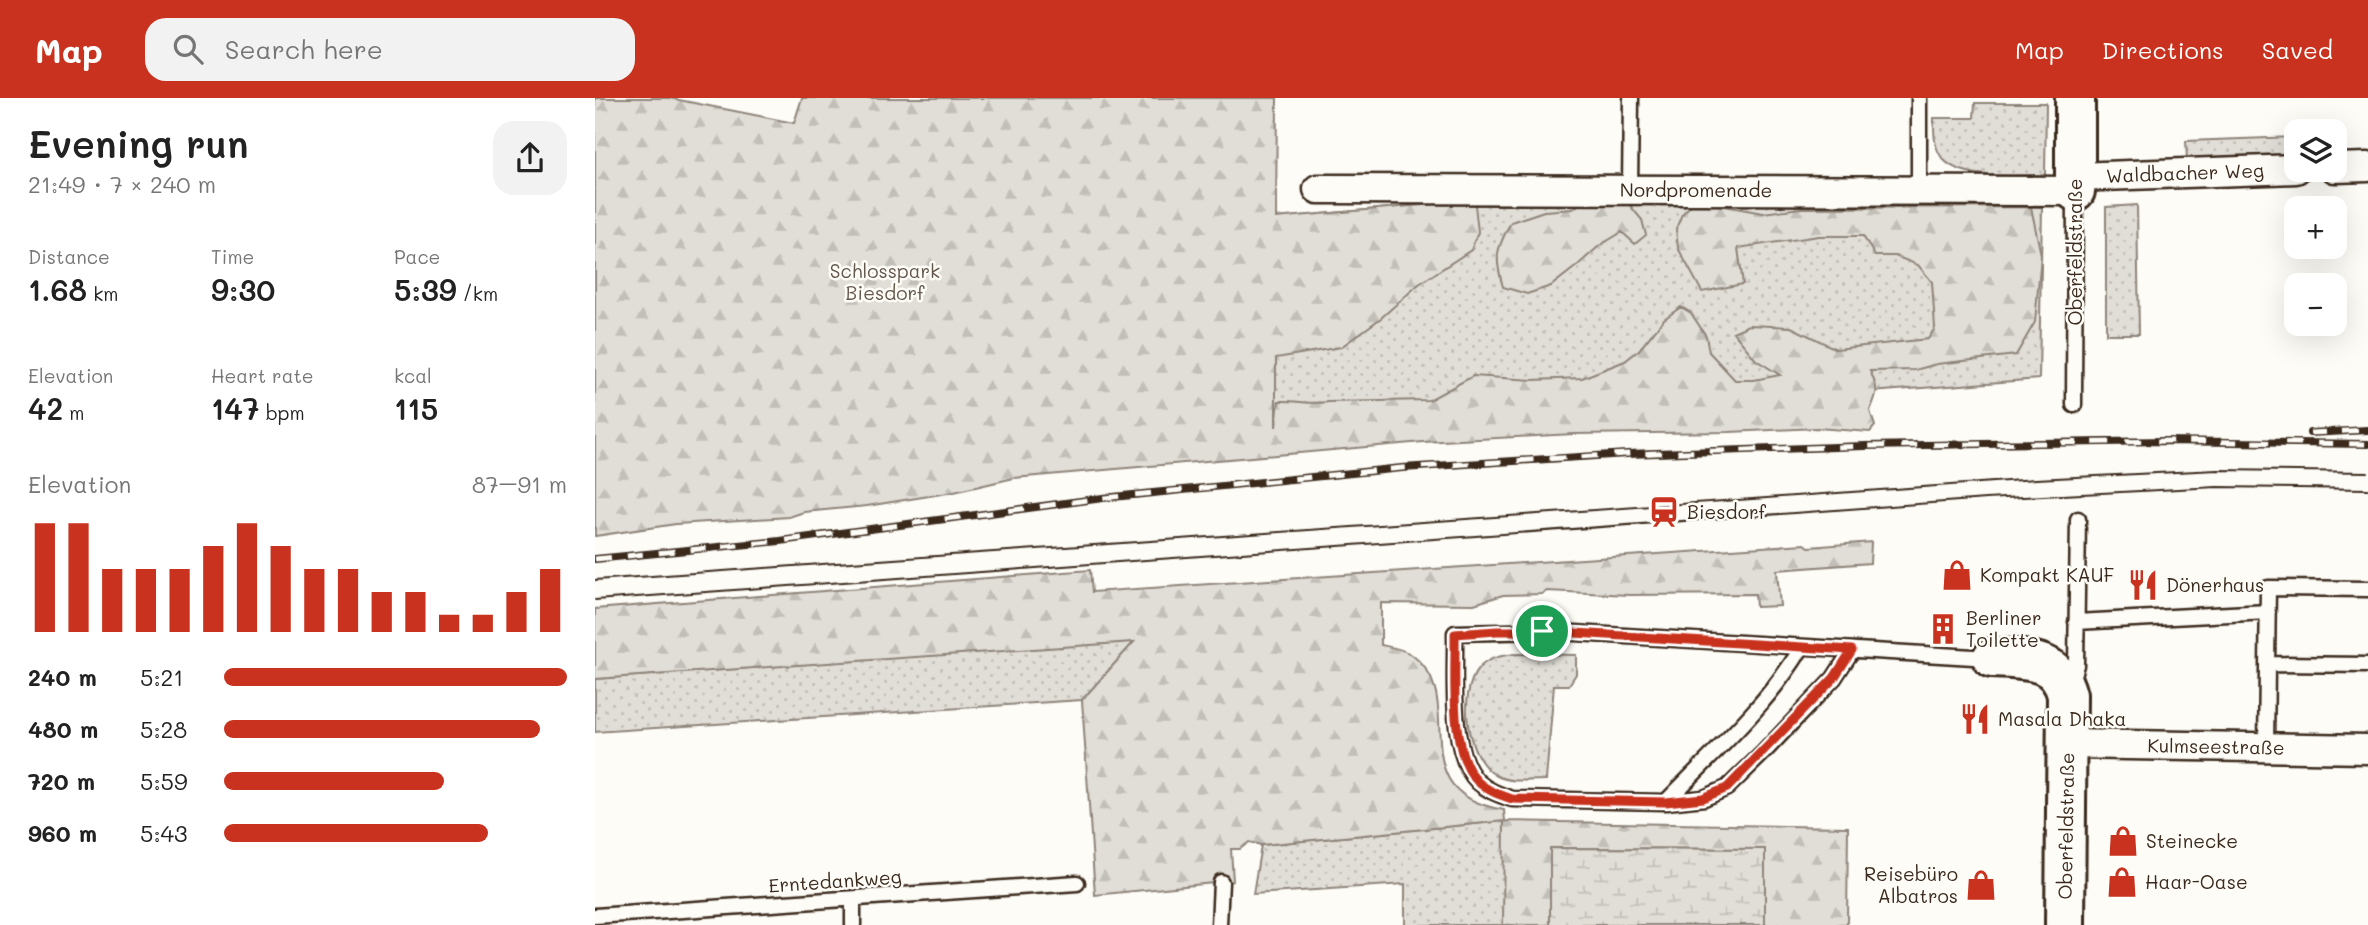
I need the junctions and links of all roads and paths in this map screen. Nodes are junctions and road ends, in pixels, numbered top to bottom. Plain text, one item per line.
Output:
1 (1631, 98) edge
2 (1919, 98) edge
3 (2075, 98) edge
4 (2368, 167) edge
5 (2347, 168) edge
6 (2284, 170) edge
7 (2075, 184) junction
8 (1630, 188) junction
9 (1318, 189) dead end
10 (1919, 189) junction
11 (2074, 405) dead end
12 (2078, 519) dead end
13 (2368, 589) edge
14 (2267, 612) junction
15 (2076, 622) junction
16 (1802, 647) junction
17 (1852, 650) junction
18 (1992, 658) joint
19 (2267, 664) junction
20 (2368, 665) edge
21 (2067, 695) junction
22 (2066, 744) junction
23 (2266, 747) junction
24 (2368, 749) edge
25 (1666, 802) junction
26 (1221, 882) dead end
27 (1077, 883) dead end
28 (852, 899) junction
29 (595, 916) edge
30 (853, 925) edge
31 (1219, 925) edge
32 (2064, 925) edge

1 - 8 lane
2 - 10 lane
3 - 7 street, Oberfeldstraße
4 - 5 street
6 - 7 street, Waldbacher Weg
7 - 10 street, Nordpromenade
7 - 11 lane, Oberfeldstraße
8 - 9 street, Nordpromenade
8 - 10 street, Nordpromenade
12 - 15 lane, Oberfeldstraße
13 - 14 lane
14 - 15 lane
14 - 19 lane
15 - 21 lane, Oberfeldstraße
16 - 17 lane
16 - 25 lane
16 - 25 lane
17 - 18 lane
17 - 25 lane
18 - 21 street
19 - 20 lane
19 - 23 lane
21 - 22 street, Oberfeldstraße
22 - 23 street, Kulmseestraße
22 - 32 street, Oberfeldstraße
23 - 24 street, Kulmseestraße
26 - 31 lane
27 - 28 lane, Erntedankweg
28 - 29 lane, Erntedankweg
28 - 30 lane

